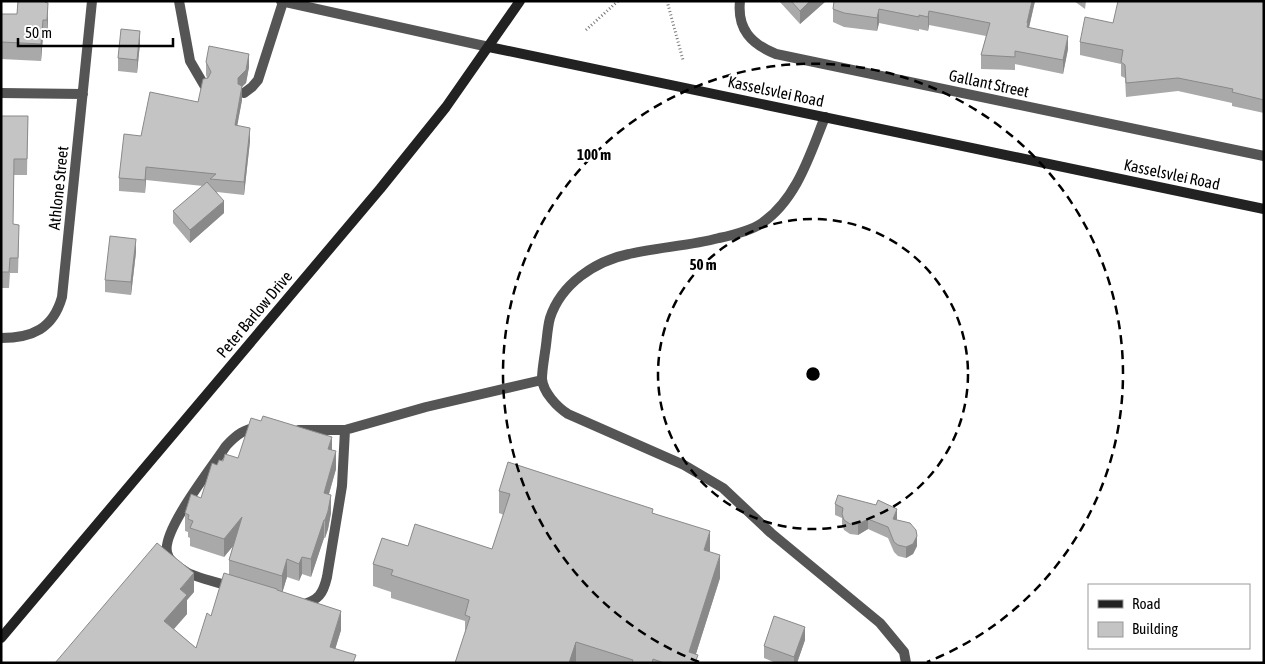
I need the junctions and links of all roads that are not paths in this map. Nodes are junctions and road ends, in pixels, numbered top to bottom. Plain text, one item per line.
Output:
1 (92, 1) edge
2 (178, 1) edge
3 (282, 1) edge
4 (520, 1) edge
5 (740, 1) edge
6 (489, 47) junction
7 (204, 85) edge
8 (1, 93) edge
9 (244, 93) edge
10 (83, 94) junction
11 (825, 117) junction
12 (1264, 156) edge
13 (1264, 209) edge
14 (1, 338) edge
15 (542, 380) junction
16 (270, 426) edge
17 (288, 428) edge
18 (345, 430) junction
19 (243, 590) edge
20 (288, 604) edge
21 (1, 638) edge
22 (906, 663) edge

1 - 10 street, Athlone Street
2 - 7 street
3 - 6 street, Kasselsvlei Road
3 - 9 street
4 - 6 street, Peter Barlow Drive
5 - 12 street, Gallant Street
6 - 11 street, Kasselsvlei Road
6 - 21 street, Peter Barlow Drive
8 - 10 street
10 - 14 street, Athlone Street
11 - 13 street, Kasselsvlei Road
11 - 15 street
15 - 18 street
15 - 22 street
16 - 19 street
17 - 18 street
18 - 20 street

